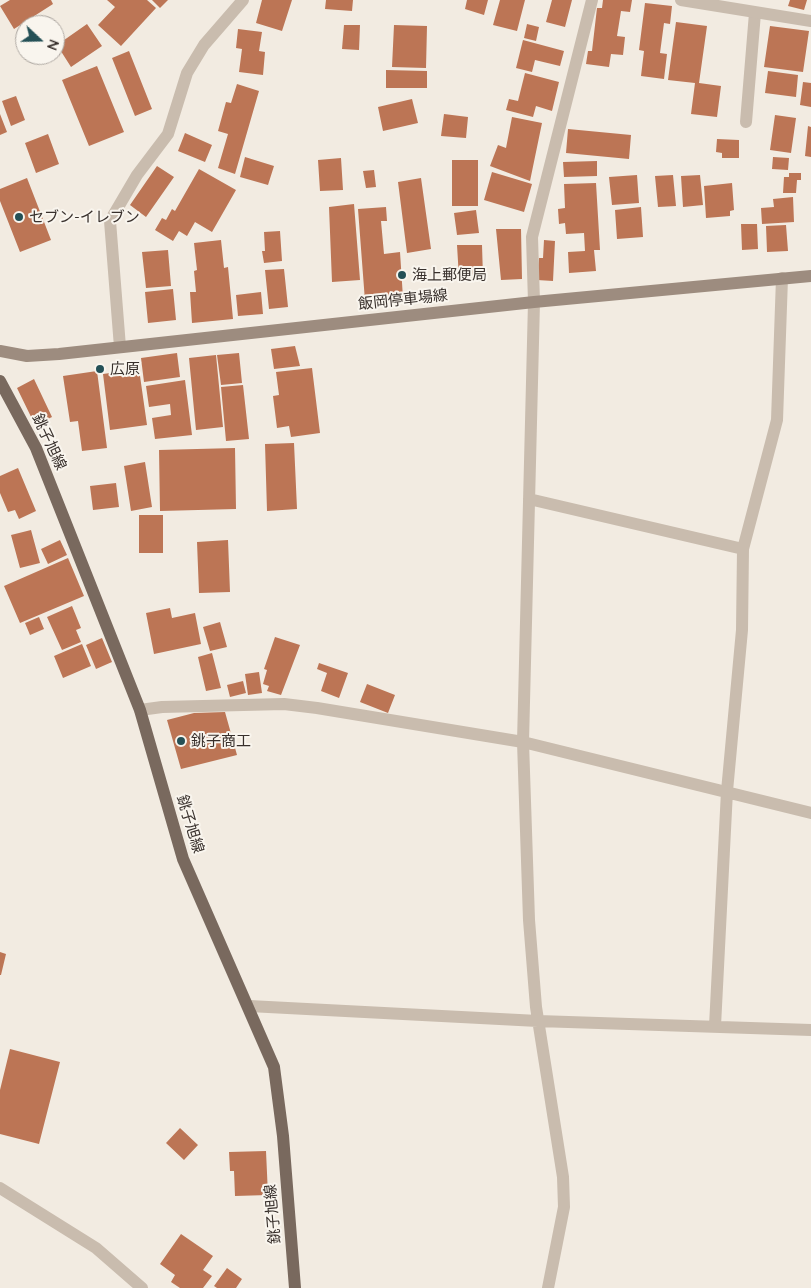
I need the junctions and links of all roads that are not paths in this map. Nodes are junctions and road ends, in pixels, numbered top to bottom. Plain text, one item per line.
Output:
1 (244, 0) edge
2 (592, 0) edge
3 (681, 0) edge
4 (755, 13) junction
5 (811, 21) edge
6 (746, 122) dead end
7 (811, 276) edge
8 (782, 278) junction
9 (534, 302) junction
10 (120, 347) junction
11 (0, 351) edge
12 (0, 381) edge
13 (529, 499) junction
14 (743, 549) junction
15 (140, 710) junction
16 (523, 742) junction
17 (727, 791) junction
18 (811, 813) edge
19 (249, 1006) junction
20 (538, 1021) junction
21 (715, 1026) junction
22 (811, 1030) edge
23 (0, 1188) edge
24 (142, 1288) edge
25 (295, 1288) edge
26 (548, 1288) edge

1 - 10 street
2 - 9 street
3 - 4 street
4 - 5 street
4 - 6 street
7 - 8 main road, 飯岡停車場線
8 - 9 main road, 飯岡停車場線
8 - 14 street
9 - 10 main road, 飯岡停車場線
9 - 13 street
10 - 11 main road, 飯岡停車場線
12 - 15 main road, 銚子旭線
13 - 14 street
13 - 16 street
14 - 17 street
15 - 16 street
15 - 19 main road, 銚子旭線
16 - 17 street
16 - 20 street
17 - 18 street
17 - 21 street
19 - 20 street
19 - 25 main road, 銚子旭線
20 - 21 street
20 - 26 street
21 - 22 street
23 - 24 street

